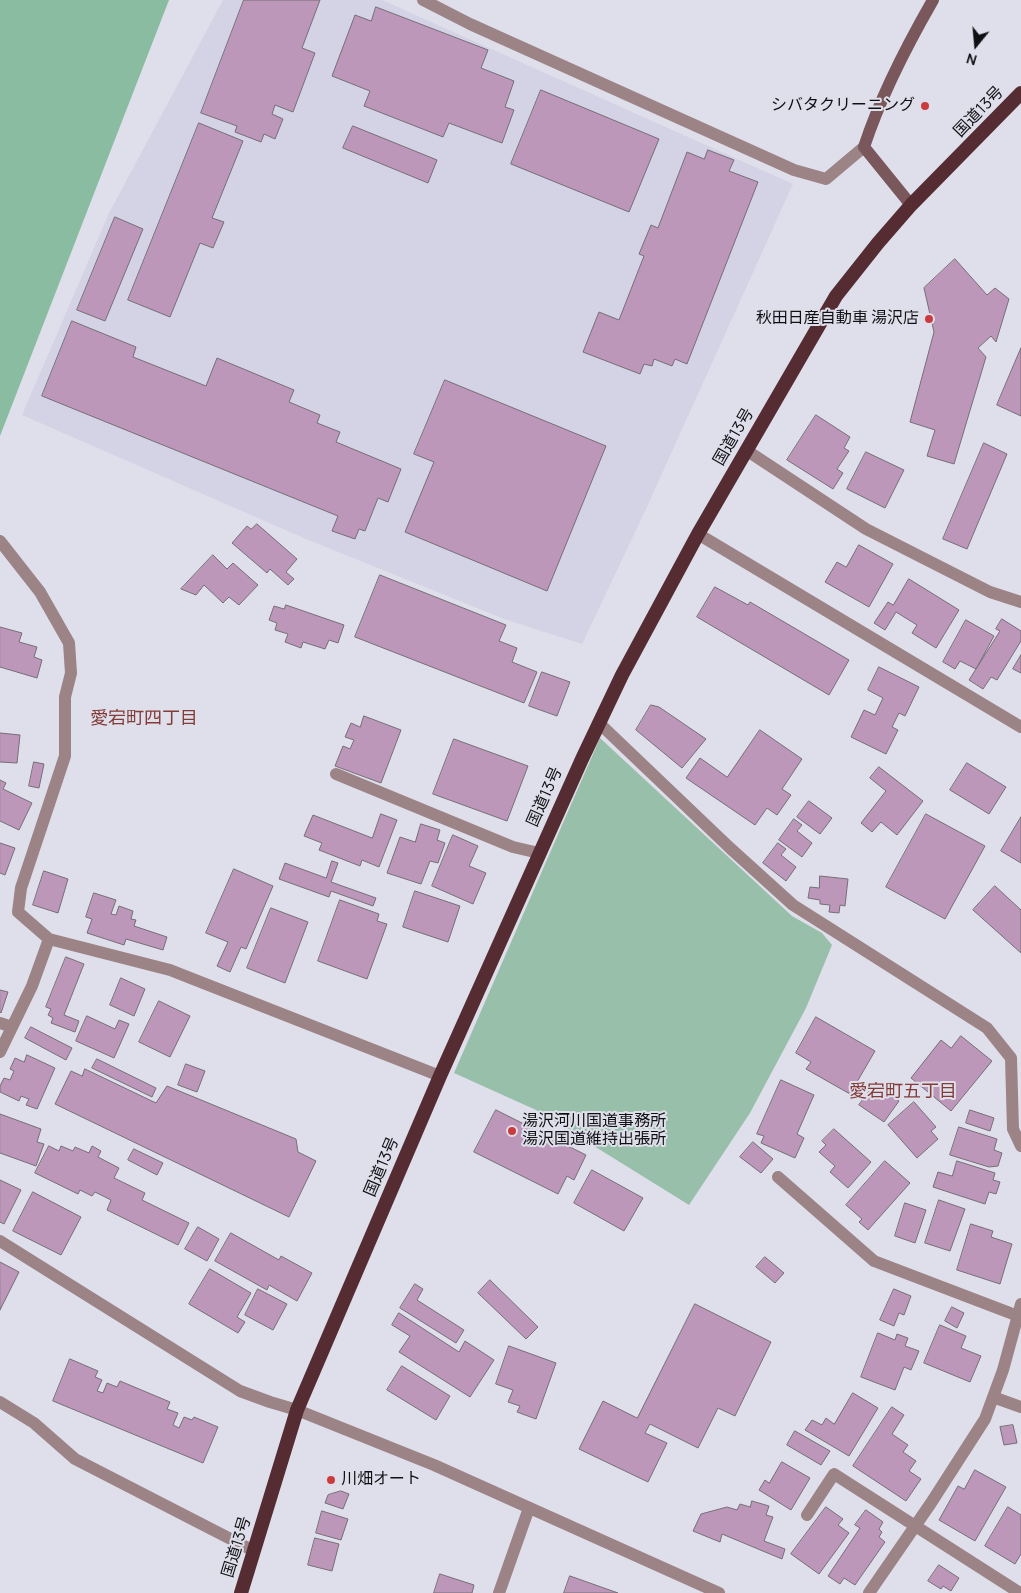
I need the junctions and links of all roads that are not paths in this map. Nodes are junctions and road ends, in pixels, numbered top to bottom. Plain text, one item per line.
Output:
1 (423, 0) edge
2 (933, 0) edge
3 (1021, 93) edge
4 (864, 147) junction
5 (911, 205) junction
6 (746, 450) junction
7 (698, 534) junction
8 (0, 541) edge
9 (1021, 602) edge
10 (599, 723) junction
11 (1021, 727) edge
12 (336, 774) dead end
13 (539, 853) junction
14 (50, 939) junction
15 (6, 1025) edge
16 (0, 1052) edge
17 (440, 1076) junction
18 (1021, 1146) edge
19 (778, 1177) dead end
20 (0, 1241) edge
21 (1020, 1310) edge
22 (993, 1398) junction
23 (0, 1402) edge
24 (1021, 1407) edge
25 (297, 1410) junction
26 (529, 1508) junction
27 (807, 1515) dead end
28 (915, 1526) junction
29 (254, 1551) junction
30 (241, 1593) edge
31 (499, 1593) edge
32 (719, 1593) edge
33 (869, 1593) edge
34 (1020, 1593) edge

1 - 4 street
2 - 4 main road
3 - 5 highway, 国道13号
4 - 5 main road
5 - 6 highway, 国道13号
6 - 7 highway, 国道13号
6 - 9 street
7 - 10 highway, 国道13号
7 - 11 street
8 - 14 street
10 - 13 highway, 国道13号
10 - 18 street
12 - 13 street
13 - 17 highway, 国道13号
14 - 15 street
14 - 17 street
15 - 16 street
17 - 25 highway, 国道13号
19 - 21 street
20 - 25 street
21 - 22 street
22 - 24 street
22 - 28 street
23 - 29 street
25 - 26 street
25 - 29 highway, 国道13号
26 - 31 street
26 - 32 street
27 - 28 street
28 - 33 street
28 - 34 street
29 - 30 highway, 国道13号

